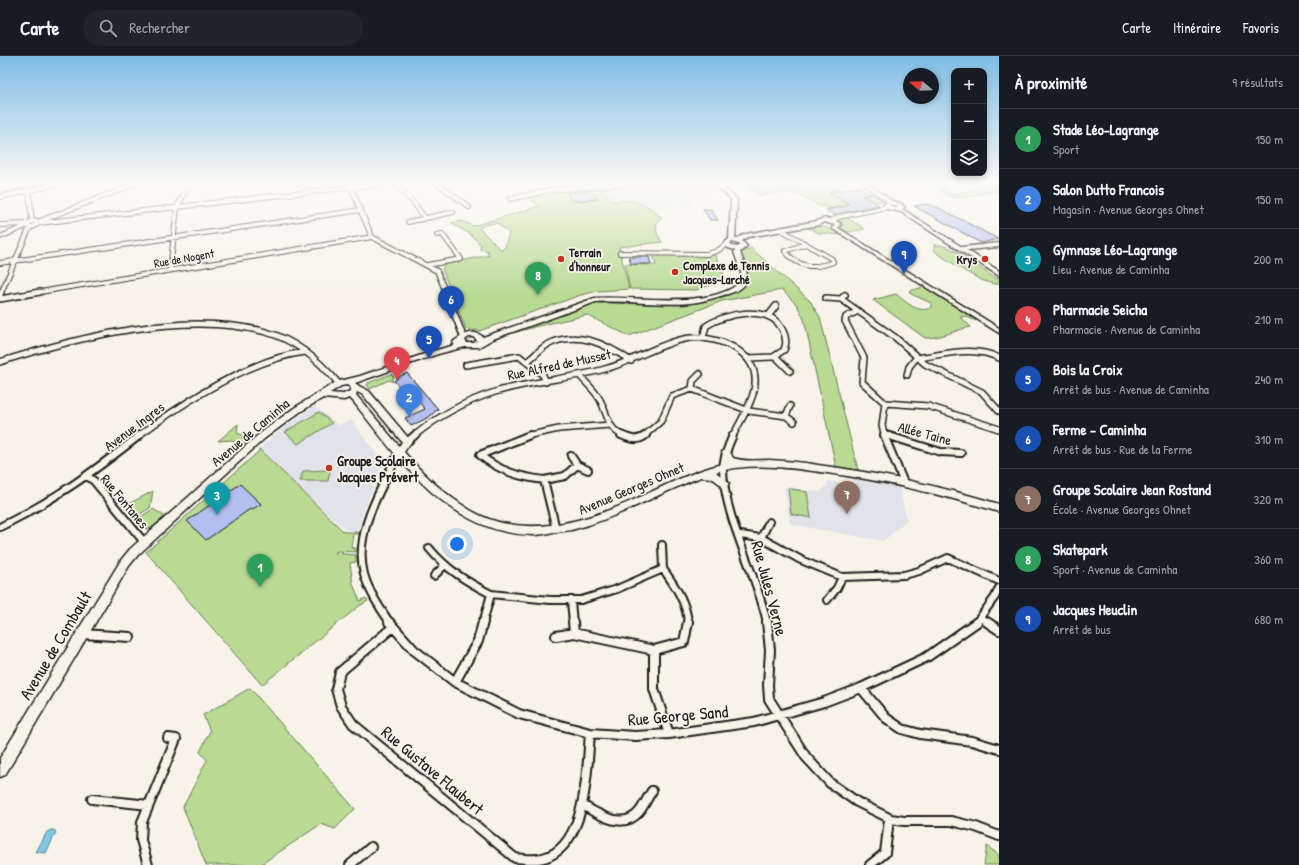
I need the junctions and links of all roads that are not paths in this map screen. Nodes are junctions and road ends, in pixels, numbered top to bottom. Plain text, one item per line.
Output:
1 (45, 221) edge
2 (58, 221) edge
3 (175, 221) edge
4 (289, 221) edge
5 (365, 221) edge
6 (413, 221) edge
7 (734, 221) edge
8 (822, 221) edge
9 (831, 221) edge
10 (918, 221) edge
11 (32, 222) joint
12 (408, 222) dead end
13 (39, 223) junction
14 (819, 223) junction
15 (0, 225) edge
16 (27, 226) junction
17 (835, 228) junction
18 (780, 229) junction
19 (437, 235) dead end
20 (0, 237) edge
21 (372, 237) junction
22 (173, 238) junction
23 (733, 244) junction
24 (807, 244) junction
25 (999, 245) edge
26 (962, 249) junction
27 (620, 253) dead end
28 (16, 261) junction
29 (444, 262) junction
30 (0, 263) edge
31 (427, 265) junction
32 (170, 270) junction
33 (436, 270) junction
34 (999, 274) edge
35 (0, 295) edge
36 (826, 298) dead end
37 (0, 299) edge
38 (776, 306) dead end
39 (858, 311) junction
40 (769, 315) junction
41 (999, 331) edge
42 (704, 338) junction
43 (480, 339) junction
44 (463, 341) junction
45 (298, 346) junction
46 (305, 352) junction
47 (287, 353) junction
48 (775, 356) junction
49 (748, 358) junction
50 (916, 358) junction
51 (999, 358) edge
52 (528, 361) junction
53 (631, 361) junction
54 (0, 362) edge
55 (466, 365) dead end
56 (790, 371) dead end
57 (700, 374) dead end
58 (907, 375) dead end
59 (580, 376) junction
60 (546, 382) junction
61 (352, 388) junction
62 (336, 389) junction
63 (692, 389) junction
64 (368, 395) junction
65 (360, 403) junction
66 (885, 404) junction
67 (790, 406) dead end
68 (745, 411) junction
69 (999, 411) edge
70 (385, 415) junction
71 (786, 416) junction
72 (373, 421) junction
73 (794, 422) dead end
74 (610, 425) junction
75 (999, 429) edge
76 (884, 435) junction
77 (407, 442) junction
78 (399, 452) junction
79 (726, 452) junction
80 (960, 453) dead end
81 (571, 456) dead end
82 (742, 464) junction
83 (577, 465) junction
84 (722, 467) junction
85 (588, 470) dead end
86 (702, 473) junction
87 (87, 476) junction
88 (544, 480) junction
89 (724, 483) junction
90 (904, 483) junction
91 (999, 508) edge
92 (769, 522) dead end
93 (0, 527) edge
94 (556, 529) junction
95 (740, 535) junction
96 (761, 538) junction
97 (144, 542) junction
98 (662, 545) dead end
99 (429, 548) dead end
100 (444, 566) junction
101 (663, 569) junction
102 (434, 576) dead end
103 (842, 577) junction
104 (999, 580) edge
105 (999, 588) edge
106 (491, 594) junction
107 (827, 600) dead end
108 (571, 601) junction
109 (981, 618) junction
110 (392, 627) junction
111 (999, 630) edge
112 (574, 633) junction
113 (82, 634) junction
114 (556, 636) dead end
115 (130, 637) dead end
116 (654, 650) junction
117 (455, 682) junction
118 (862, 688) junction
119 (779, 716) junction
120 (590, 733) junction
121 (669, 734) junction
122 (168, 738) dead end
123 (999, 749) edge
124 (0, 770) edge
125 (652, 792) dead end
126 (92, 799) dead end
127 (149, 805) junction
128 (582, 805) junction
129 (889, 819) junction
130 (999, 836) edge
131 (371, 847) dead end
132 (148, 865) edge
133 (350, 865) edge
134 (870, 865) edge

1 - 13 street
2 - 13 street
3 - 22 street
4 - 22 street
5 - 21 street
6 - 12 street
7 - 23 street
8 - 14 street
9 - 17 street
10 - 26 street
11 - 13 street
11 - 16 street
13 - 16 street
14 - 17 street
14 - 18 street
15 - 16 street
16 - 20 street
16 - 28 street
17 - 41 street
18 - 23 street
18 - 24 street
19 - 29 street
21 - 31 street
21 - 32 street, Rue de Nogent
22 - 28 street
22 - 32 street
23 - 27 street
23 - 43 street
24 - 24 street
25 - 26 street
26 - 34 street
28 - 30 street
28 - 35 street
29 - 31 street
29 - 33 street
31 - 33 street
32 - 37 street, Rue de Nogent
33 - 44 street
36 - 39 street
38 - 40 street
39 - 50 street
39 - 66 street
40 - 42 street
40 - 48 street
42 - 49 street, Rue Alfred de Musset
42 - 53 street, Rue Alfred de Musset
43 - 44 street
43 - 44 street
44 - 61 street
45 - 46 street
45 - 47 street, Avenue Ingres
45 - 54 street
46 - 47 street, Avenue Ingres
46 - 62 street
47 - 87 street, Avenue Ingres
48 - 49 street
48 - 56 street
49 - 68 street
50 - 51 street
50 - 58 street
50 - 69 street
52 - 53 street
52 - 55 street
52 - 60 street
53 - 59 street, Rue Alfred de Musset
57 - 63 street
59 - 60 street, Rue Alfred de Musset
59 - 74 street
60 - 77 street, Rue Alfred de Musset
61 - 62 street
61 - 62 street
61 - 64 street
61 - 65 street, Avenue Georges Ohnet
62 - 97 street, Avenue de Caminha
63 - 68 street
63 - 74 street
64 - 65 street
64 - 70 street
65 - 72 street, Avenue Georges Ohnet
66 - 75 street
66 - 76 street
67 - 71 street
68 - 71 street
68 - 79 street
70 - 72 street
70 - 77 street
71 - 73 street
72 - 78 street, Avenue Georges Ohnet
74 - 88 street
76 - 80 street, Allée Taine
76 - 90 street
77 - 78 street, Rue Alfred de Musset
78 - 94 street, Avenue Georges Ohnet
78 - 110 street, Rue George Sand
79 - 82 street
79 - 84 street
81 - 83 street
82 - 84 street, Avenue Georges Ohnet
82 - 90 street, Avenue Georges Ohnet
83 - 85 street
83 - 88 street
84 - 86 street, Avenue Georges Ohnet
84 - 89 street, Rue Jules Verne
86 - 89 street, Avenue Georges Ohnet
86 - 94 street, Avenue Georges Ohnet
87 - 93 street, Avenue Ingres
87 - 97 street, Rue Fontanes
88 - 94 street
89 - 95 street, Rue Jules Verne
90 - 91 street, Avenue Georges Ohnet
92 - 96 street
95 - 96 street
95 - 119 street, Rue Jules Verne
96 - 103 street
97 - 113 street, Avenue de Combault
98 - 101 street
99 - 100 street
100 - 102 street
100 - 106 street
101 - 108 street
101 - 116 street
103 - 104 street
103 - 107 street
105 - 109 street, Rue George Sand
106 - 108 street
106 - 117 street
108 - 112 street
109 - 111 street
109 - 118 street, Rue George Sand
110 - 117 street, Rue George Sand
110 - 128 street, Rue Gustave Flaubert
112 - 114 street
112 - 116 street
113 - 115 street
113 - 124 street, Avenue de Combault
116 - 121 street
117 - 120 street, Rue George Sand
118 - 119 street, Rue George Sand
118 - 123 street
119 - 121 street, Rue George Sand
119 - 129 street, Rue Jules Verne
120 - 121 street, Rue George Sand
120 - 128 street, Rue Gustave Flaubert
122 - 127 street
125 - 128 street
126 - 127 street
127 - 132 street
129 - 130 street
129 - 134 street
131 - 133 street

